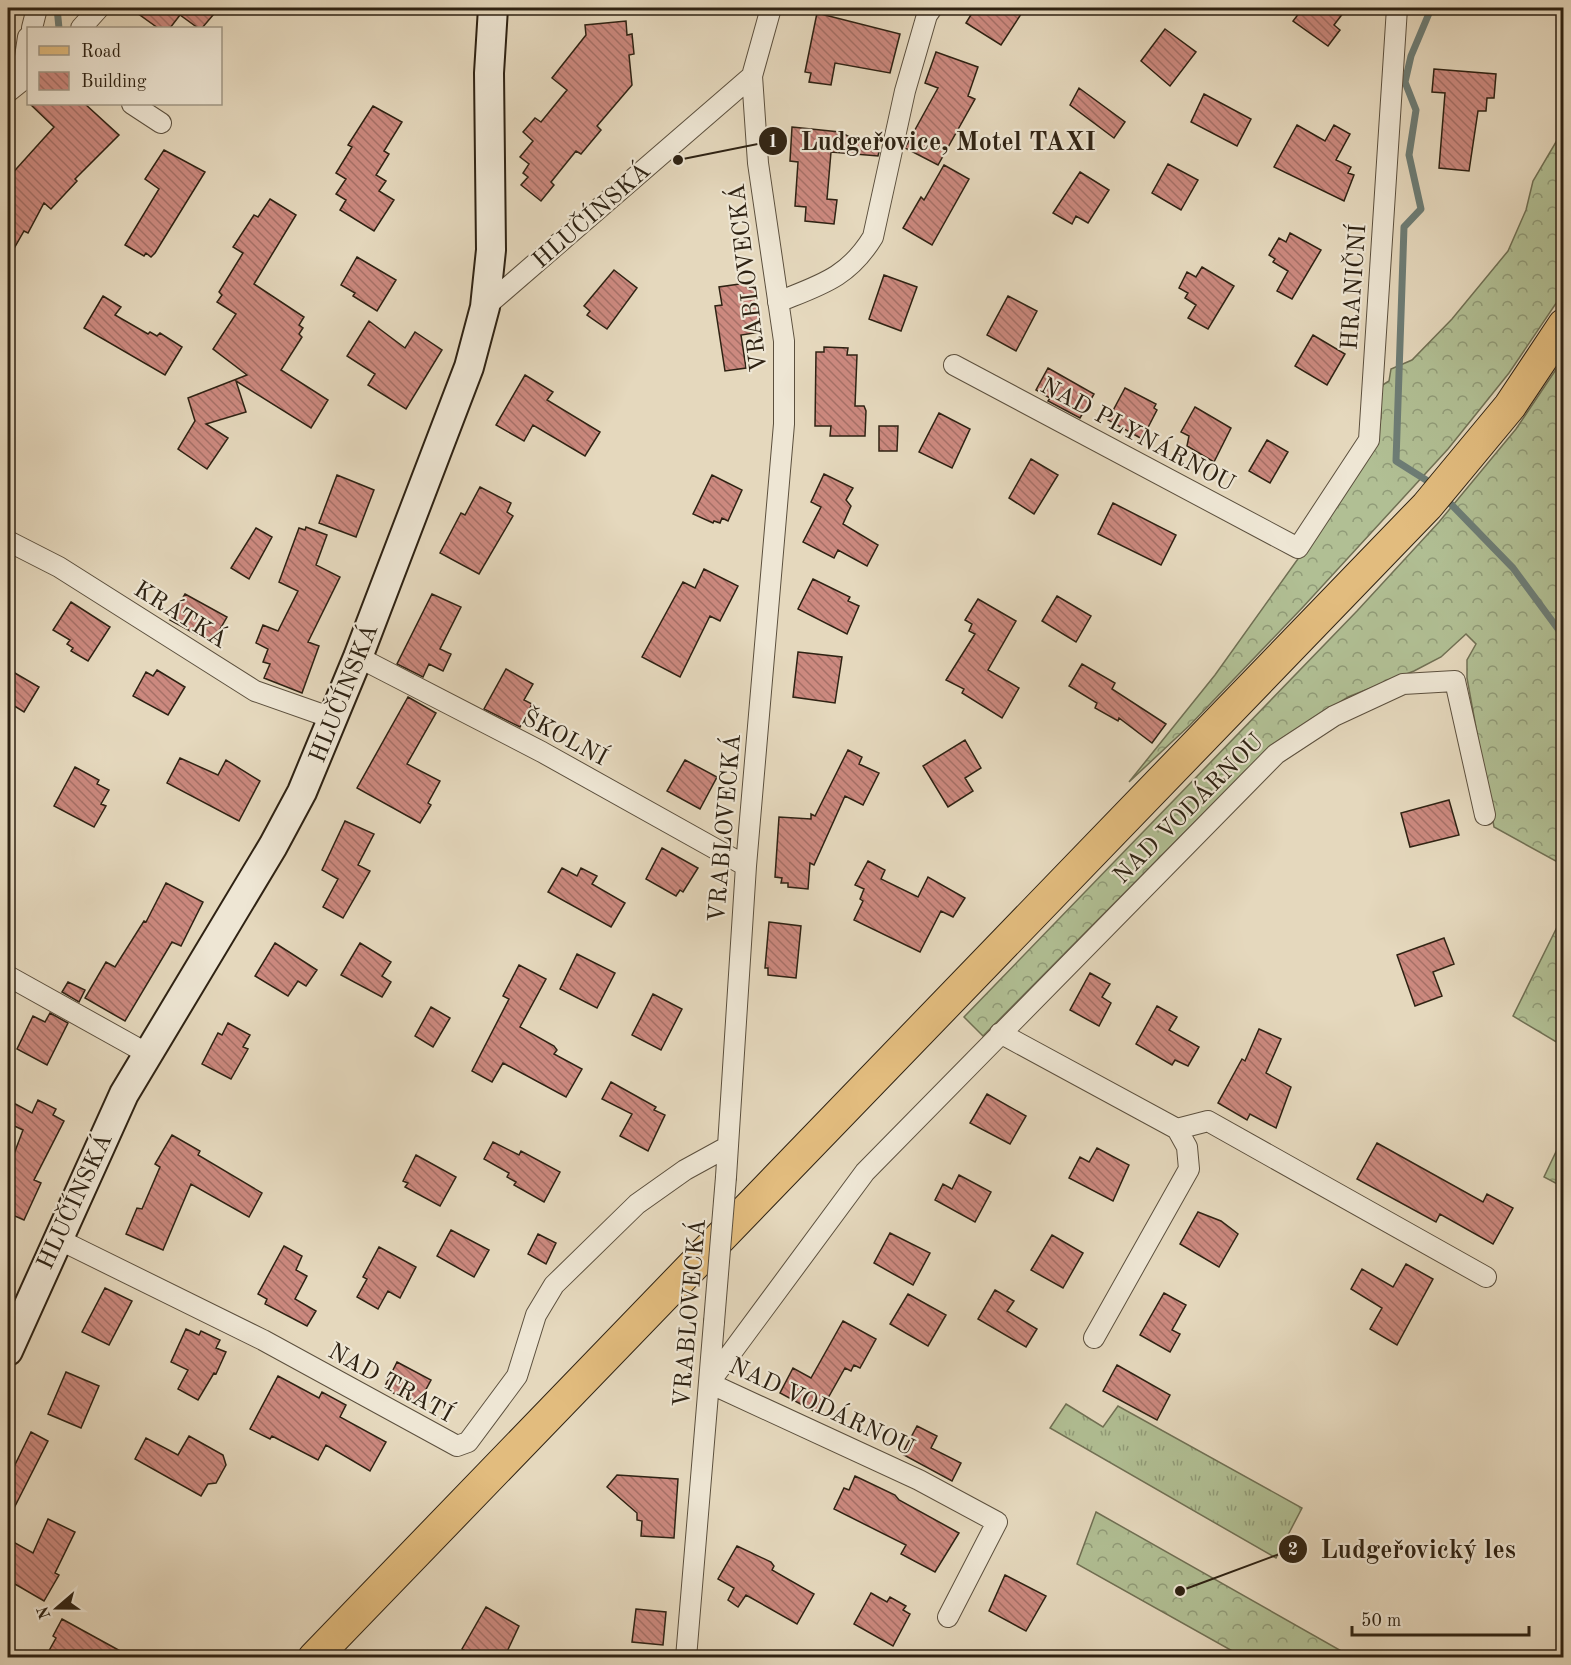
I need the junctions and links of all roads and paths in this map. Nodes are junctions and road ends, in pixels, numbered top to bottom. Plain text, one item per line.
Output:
1 (37, 8) edge
2 (99, 8) edge
3 (493, 8) edge
4 (771, 8) edge
5 (932, 8) edge
6 (1397, 8) edge
7 (32, 27) edge
8 (82, 27) edge
9 (27, 44) edge
10 (752, 76) junction
11 (27, 77) edge
12 (8, 92) edge
13 (134, 105) edge
14 (161, 123) dead end
15 (778, 302) junction
16 (485, 307) junction
17 (1563, 325) edge
18 (954, 365) dead end
19 (8, 541) edge
20 (1299, 548) joint
21 (358, 657) junction
22 (332, 718) junction
23 (1485, 815) dead end
24 (746, 866) junction
25 (8, 976) edge
26 (1000, 1033) junction
27 (148, 1054) junction
28 (1177, 1129) junction
29 (727, 1147) junction
30 (56, 1238) junction
31 (1486, 1276) dead end
32 (1094, 1338) dead end
33 (8, 1351) edge
34 (709, 1383) junction
35 (948, 1617) dead end
36 (314, 1658) edge
37 (686, 1658) edge

1 - 7 street
2 - 8 street
3 - 16 street, HLUČÍNSKÁ
4 - 10 street, VRABLOVECKÁ
5 - 15 street
6 - 20 street, HRANIČNÍ
9 - 11 street
10 - 15 street, VRABLOVECKÁ
10 - 16 street, HLUČÍNSKÁ
11 - 12 street
13 - 14 street
15 - 24 street, VRABLOVECKÁ
16 - 21 street, HLUČÍNSKÁ
17 - 36 main road
18 - 20 street, NAD PLYNÁRNOU
19 - 22 street, KRÁTKÁ
21 - 22 street, HLUČÍNSKÁ
21 - 24 street, ŠKOLNÍ
22 - 27 street, HLUČÍNSKÁ
23 - 26 street, NAD VODÁRNOU
24 - 29 street, VRABLOVECKÁ
25 - 27 street
26 - 28 street
26 - 34 street, NAD VODÁRNOU
27 - 30 street, HLUČÍNSKÁ
28 - 31 street
28 - 32 street
29 - 30 street, NAD TRATÍ
29 - 34 street, VRABLOVECKÁ, bridge
30 - 33 street, HLUČÍNSKÁ
34 - 35 street, NAD VODÁRNOU
34 - 37 street, VRABLOVECKÁ

